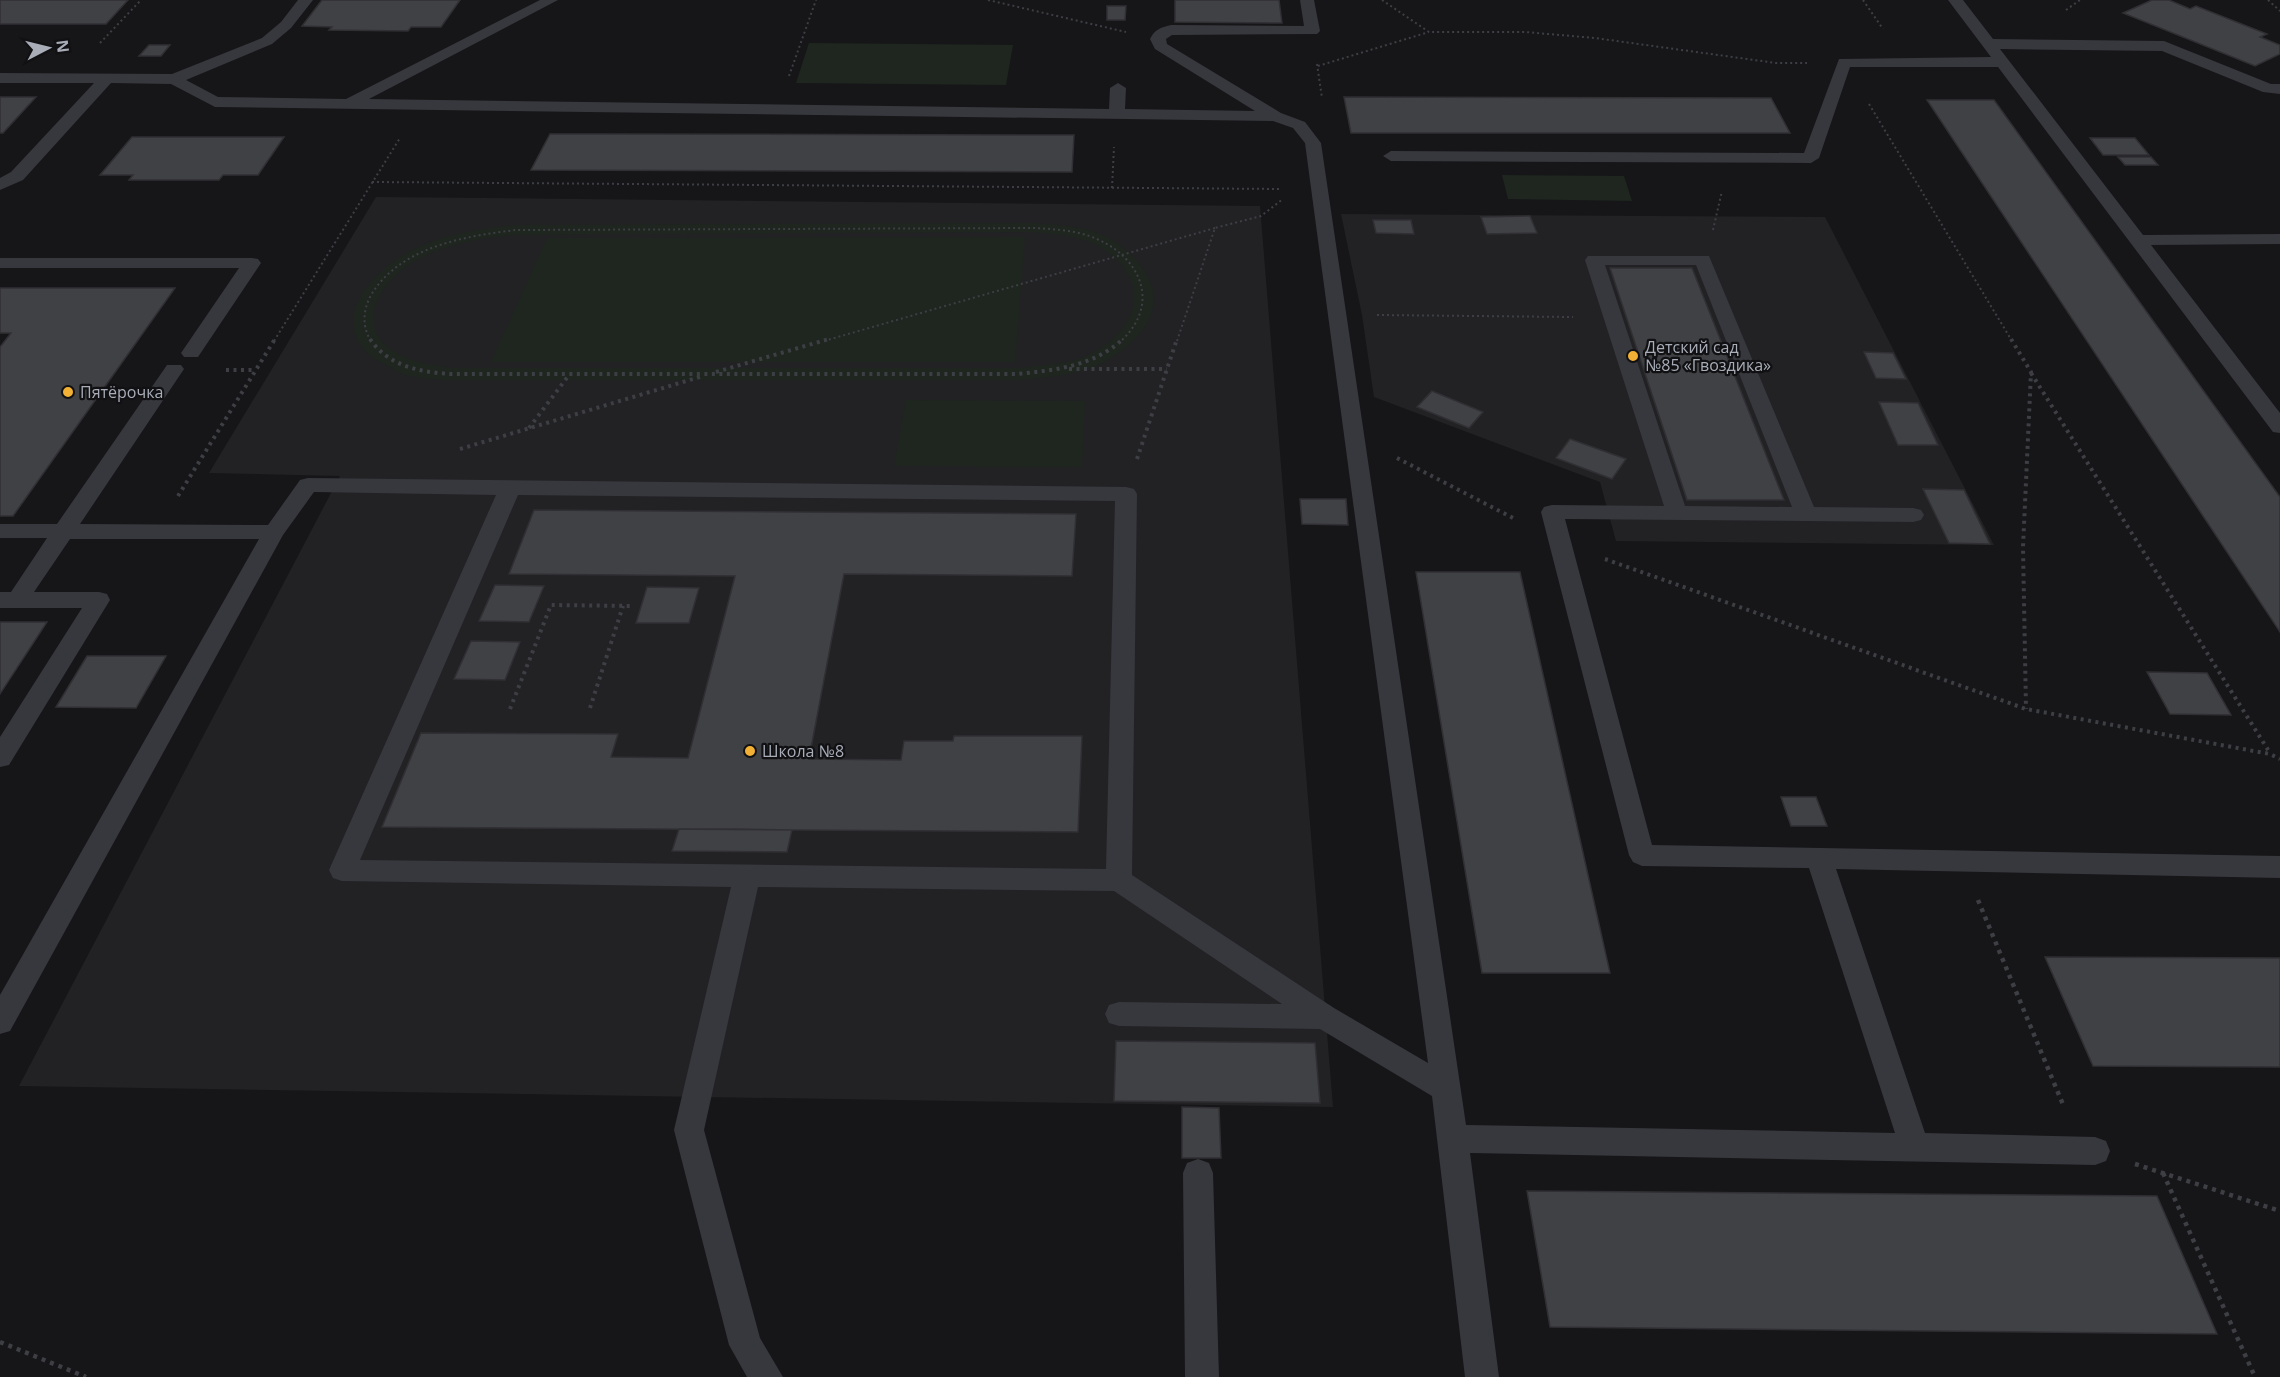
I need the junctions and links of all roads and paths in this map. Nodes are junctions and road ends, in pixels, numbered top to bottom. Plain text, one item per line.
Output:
1 (141, 0) edge
2 (306, 0) edge
3 (551, 0) edge
4 (816, 0) edge
5 (988, 0) edge
6 (1308, 0) edge
7 (1382, 0) edge
8 (1955, 0) edge
9 (2268, 0) edge
10 (2280, 11) edge
11 (1312, 31) junction
12 (1429, 32) junction
13 (1989, 44) junction
14 (1160, 45) junction
15 (1844, 62) junction
16 (2003, 62) junction
17 (1317, 66) junction
18 (0, 78) edge
19 (67, 78) junction
20 (107, 78) junction
21 (174, 79) junction
22 (1118, 88) dead end
23 (2280, 89) edge
24 (348, 103) junction
25 (421, 104) junction
26 (777, 110) junction
27 (1117, 115) junction
28 (1275, 116) junction
29 (1313, 142) junction
30 (1391, 156) dead end
31 (1729, 158) junction
32 (1317, 173) junction
33 (372, 182) junction
34 (0, 186) edge
35 (1294, 189) junction
36 (1215, 228) junction
37 (2280, 239) edge
38 (2138, 240) junction
39 (1121, 255) junction
40 (1703, 260) junction
41 (0, 263) edge
42 (1337, 315) junction
43 (1613, 317) junction
44 (192, 353) dead end
45 (174, 369) dead end
46 (1065, 369) junction
47 (1167, 369) junction
48 (2031, 372) junction
49 (569, 374) junction
50 (709, 374) junction
51 (2280, 427) edge
52 (529, 428) junction
53 (1354, 436) junction
54 (449, 452) dead end
55 (510, 488) junction
56 (1126, 494) junction
57 (1677, 513) junction
58 (1806, 514) junction
59 (1913, 515) dead end
60 (0, 531) edge
61 (64, 531) junction
62 (157, 531) junction
63 (273, 532) junction
64 (1560, 543) junction
65 (8, 600) edge
66 (623, 606) junction
67 (633, 606) dead end
68 (590, 708) dead end
69 (510, 709) dead end
70 (2026, 709) junction
71 (2270, 754) junction
72 (0, 758) edge
73 (2280, 759) edge
74 (1820, 858) junction
75 (1962, 861) junction
76 (2280, 867) edge
77 (747, 876) junction
78 (1119, 880) junction
79 (1119, 1014) dead end
80 (1324, 1017) junction
81 (0, 1022) edge
82 (1446, 1089) junction
83 (1453, 1138) junction
84 (1915, 1147) junction
85 (2089, 1151) junction
86 (1198, 1173) dead end
87 (2163, 1173) junction
88 (2280, 1211) edge
89 (0, 1342) edge
90 (86, 1377) edge
91 (766, 1377) edge
92 (1202, 1377) edge
93 (1482, 1377) edge
94 (2255, 1377) edge

1 - 19 path
2 - 21 lane
3 - 24 lane
4 - 26 path
5 - 14 path
6 - 11 lane
7 - 12 path
8 - 13 lane
9 - 10 path
11 - 14 lane
11 - 17 path
12 - 15 path
12 - 17 path
13 - 16 lane
13 - 23 lane
14 - 28 lane
15 - 16 lane
15 - 31 lane
15 - 48 path
16 - 38 lane
17 - 29 path
18 - 19 lane
19 - 20 lane
20 - 21 lane
20 - 34 lane
21 - 24 lane
22 - 27 lane
24 - 25 lane
25 - 26 lane
25 - 33 path
26 - 27 lane
27 - 28 lane
28 - 29 lane
29 - 32 lane
30 - 31 lane
31 - 40 path
32 - 35 path
32 - 42 lane
33 - 35 path
33 - 62 path
35 - 36 path
36 - 39 path
36 - 47 path
37 - 38 lane
38 - 51 lane
39 - 46 path
39 - 49 path
39 - 50 path
40 - 43 lane
40 - 58 lane
41 - 44 lane
42 - 43 path
42 - 53 lane
43 - 57 lane
45 - 61 lane
46 - 47 path
46 - 50 path
47 - 56 path
48 - 70 path
48 - 71 path
49 - 50 path
49 - 52 path
50 - 52 path
52 - 54 path
53 - 64 path
53 - 82 lane
55 - 56 lane
55 - 63 lane
55 - 77 lane
56 - 78 lane
57 - 58 lane
57 - 64 lane
58 - 59 lane
60 - 61 lane
61 - 62 lane
61 - 65 lane
62 - 63 lane
63 - 81 lane
64 - 70 path
64 - 74 lane
65 - 72 lane
66 - 67 path
66 - 68 path
66 - 69 path
70 - 71 path
71 - 73 path
74 - 75 lane
74 - 84 lane
75 - 76 lane
75 - 85 path
77 - 78 lane
77 - 91 lane
78 - 80 lane
79 - 80 lane
80 - 82 lane
82 - 83 lane
83 - 84 lane
83 - 93 lane
84 - 85 lane
85 - 87 path
86 - 92 lane
87 - 88 path
87 - 94 path
89 - 90 path

